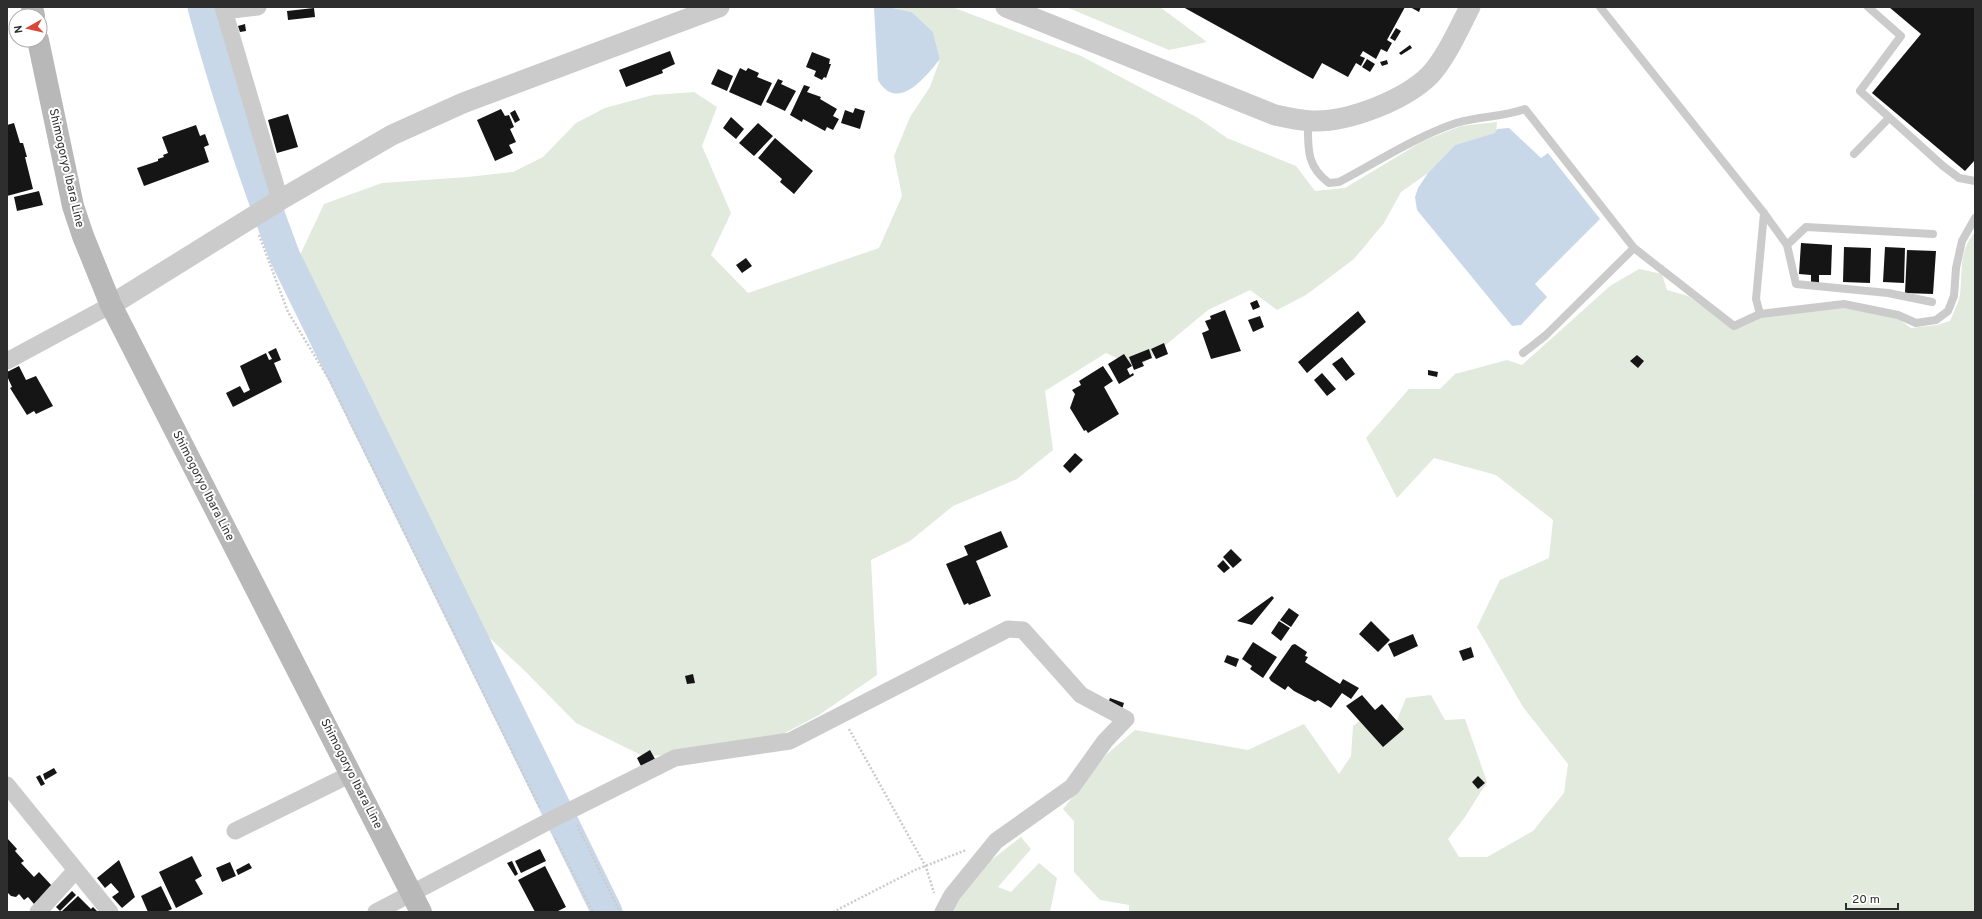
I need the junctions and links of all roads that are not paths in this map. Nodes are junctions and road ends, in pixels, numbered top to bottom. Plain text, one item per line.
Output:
1 (258, 7) edge
2 (719, 7) edge
3 (1006, 7) edge
4 (1470, 7) edge
5 (1600, 7) edge
6 (1868, 7) edge
7 (224, 9) edge
8 (40, 48) edge
9 (1889, 118) junction
10 (1308, 121) junction
11 (1854, 154) dead end
12 (1975, 181) edge
13 (275, 203) junction
14 (1764, 213) junction
15 (1975, 218) edge
16 (1933, 234) dead end
17 (1787, 245) junction
18 (1634, 248) junction
19 (1932, 302) dead end
20 (111, 305) junction
21 (1760, 314) junction
22 (1523, 353) dead end
23 (7, 361) edge
24 (351, 774) junction
25 (7, 786) edge
26 (235, 831) dead end
27 (76, 870) junction
28 (416, 903) edge
29 (939, 904) edge
30 (38, 912) edge
31 (110, 912) edge
32 (376, 912) edge

1 - 7 street
2 - 13 street
3 - 10 street
4 - 10 street
5 - 14 lane
6 - 9 lane
7 - 13 street
8 - 20 main road, Shimogoryo Ibara Line
9 - 11 lane
9 - 12 lane
10 - 18 lane
13 - 20 street
14 - 17 lane
14 - 21 lane
15 - 21 lane
16 - 17 lane
17 - 19 lane
18 - 21 lane
18 - 22 lane
20 - 23 street
20 - 24 main road, Shimogoryo Ibara Line
24 - 26 street
24 - 28 main road, Shimogoryo Ibara Line
25 - 27 street
27 - 30 street
27 - 31 street
28 - 29 street
28 - 32 street

